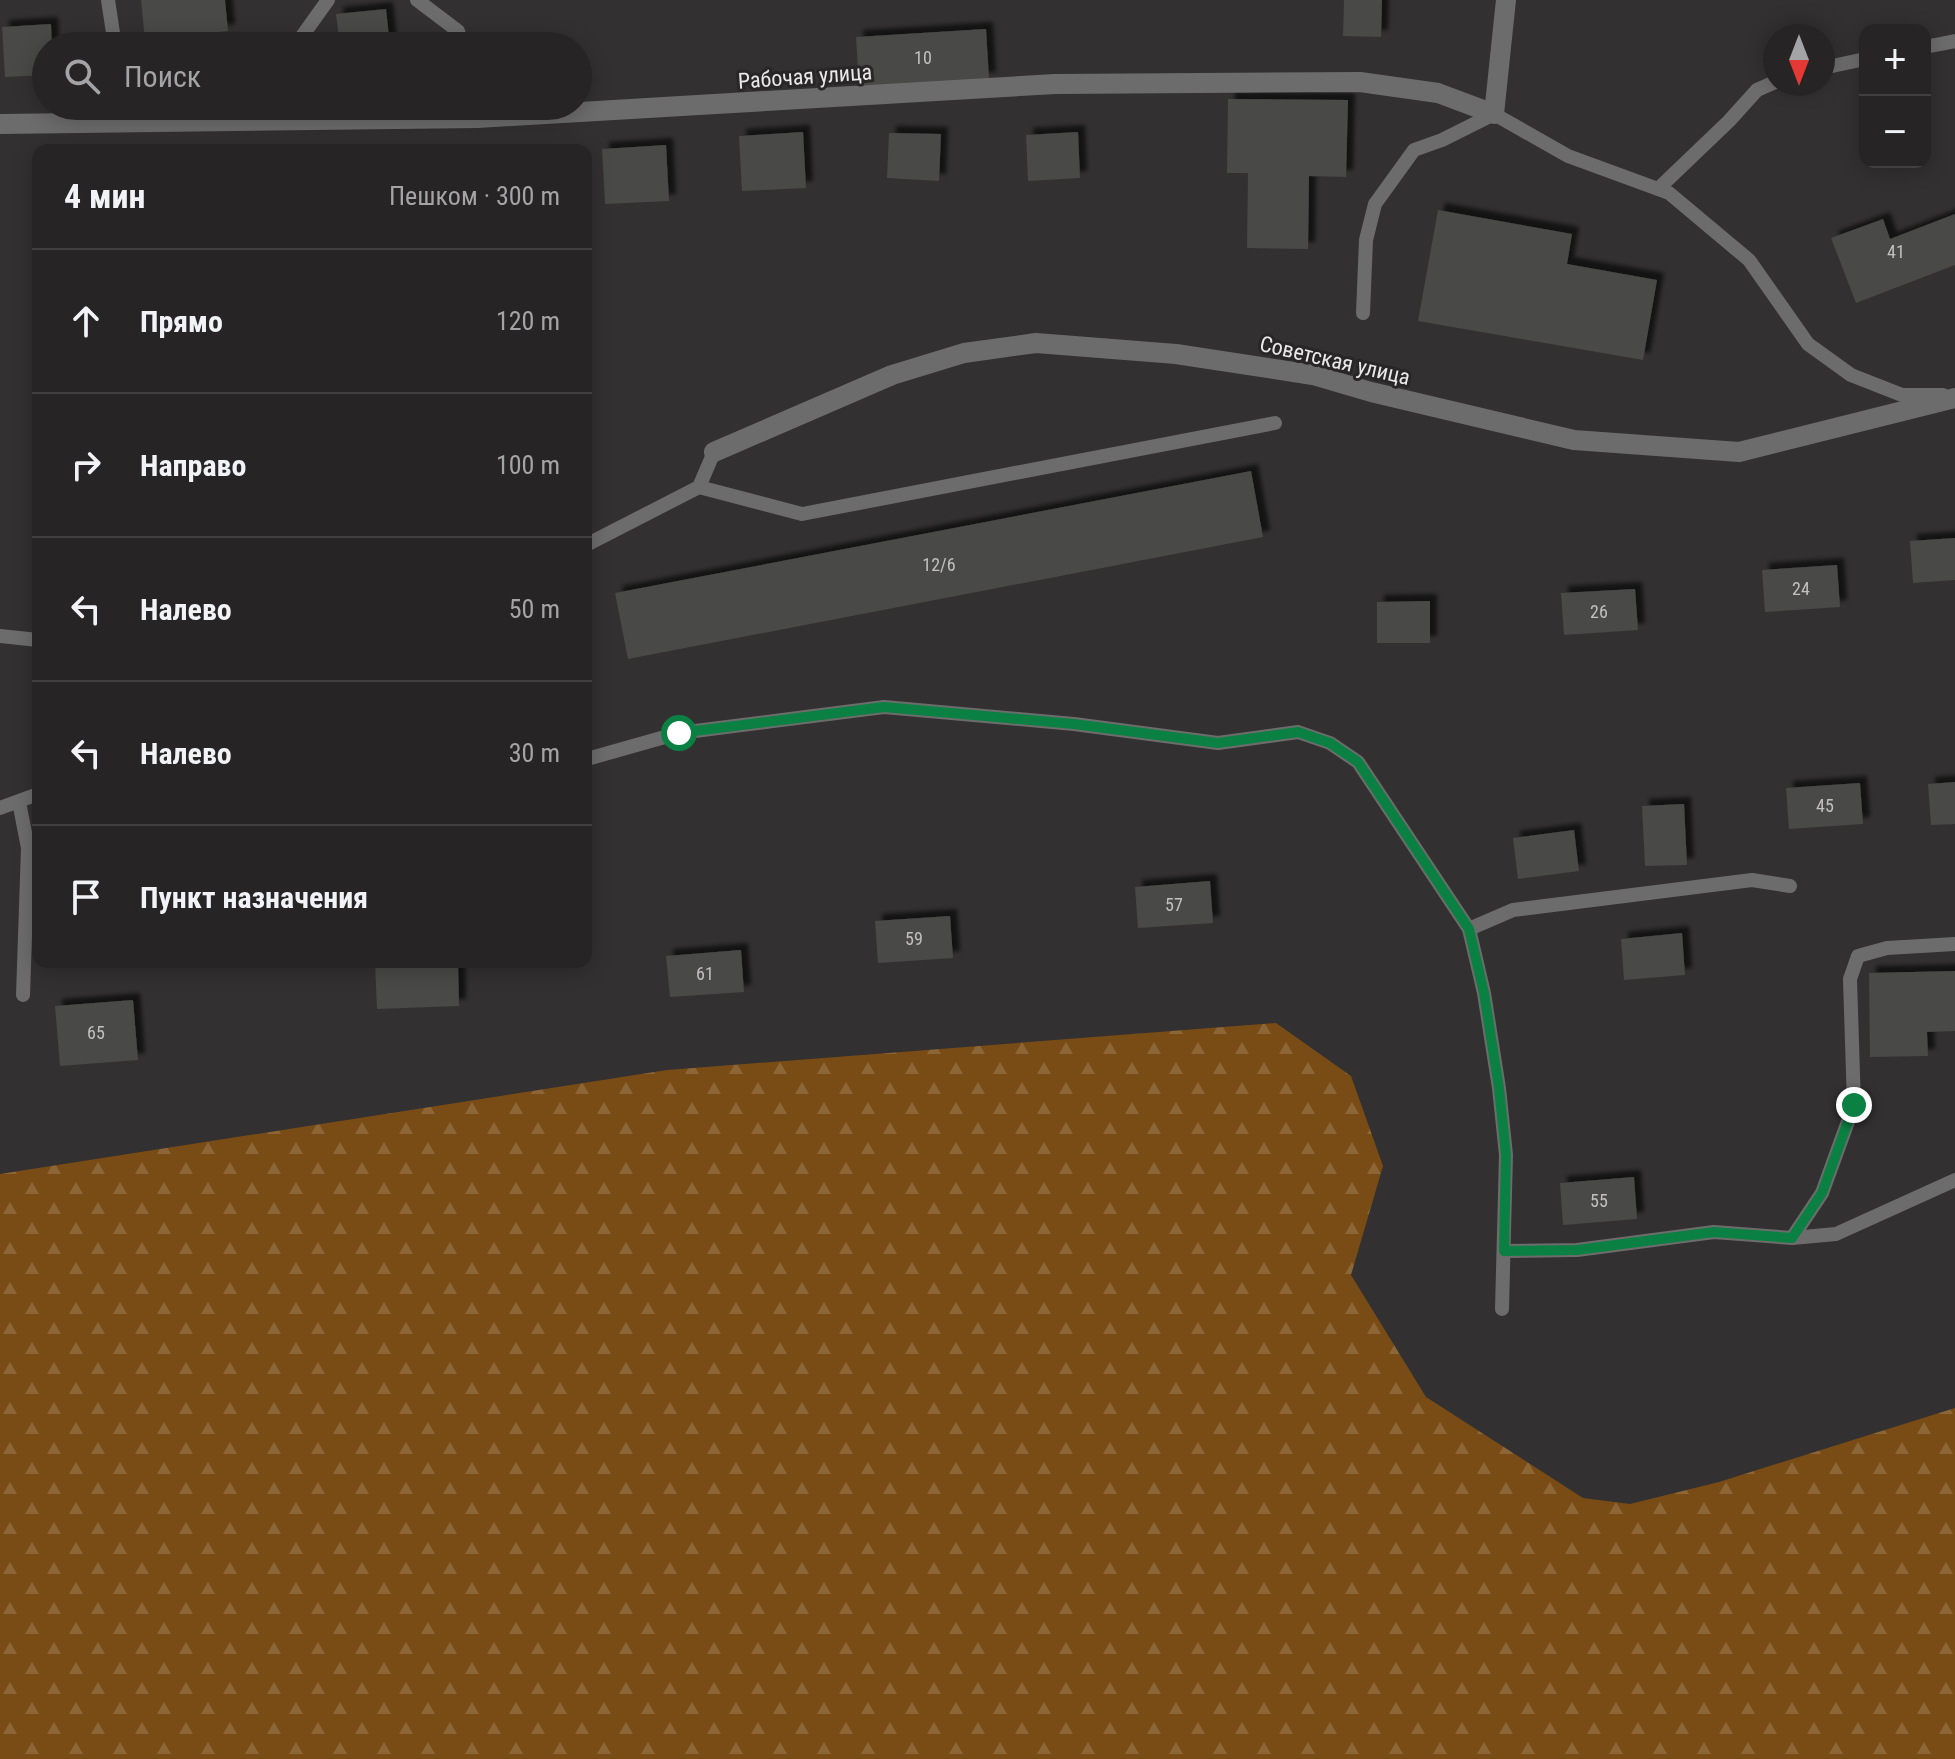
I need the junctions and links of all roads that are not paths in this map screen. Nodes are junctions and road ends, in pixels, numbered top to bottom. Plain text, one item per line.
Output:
1 (108, 0) edge
2 (328, 0) edge
3 (417, 0) edge
4 (1506, 0) edge
5 (113, 32) edge
6 (305, 32) edge
7 (458, 32) edge
8 (1955, 41) edge
9 (1931, 46) edge
10 (1859, 60) edge
11 (1835, 65) edge
12 (1763, 87) edge
13 (592, 110) edge
14 (1494, 114) junction
15 (50, 120) edge
16 (0, 124) edge
17 (1658, 189) junction
18 (1363, 313) dead end
19 (1955, 397) edge
20 (1275, 423) dead end
21 (714, 452) joint
22 (699, 487) junction
23 (592, 542) edge
24 (0, 636) edge
25 (32, 639) edge
26 (592, 756) edge
27 (32, 797) edge
28 (19, 802) junction
29 (0, 808) edge
30 (1790, 886) dead end
31 (1469, 929) junction
32 (1955, 944) edge
33 (23, 995) dead end
34 (1955, 1180) edge
35 (1792, 1238) junction
36 (1504, 1251) junction
37 (1502, 1309) dead end

1 - 5 lane
2 - 6 lane
3 - 7 lane
4 - 14 street
8 - 9 lane
10 - 11 lane
12 - 17 lane
13 - 14 street, Рабочая улица
14 - 17 lane
14 - 18 lane
15 - 16 street, Рабочая улица
17 - 19 lane
19 - 21 street, Советская улица
20 - 22 lane
21 - 22 lane
22 - 23 lane
24 - 25 lane
26 - 31 lane
27 - 28 lane
28 - 29 lane
28 - 33 lane
30 - 31 lane
31 - 36 lane
32 - 35 lane
34 - 35 lane
35 - 36 lane
36 - 37 lane

